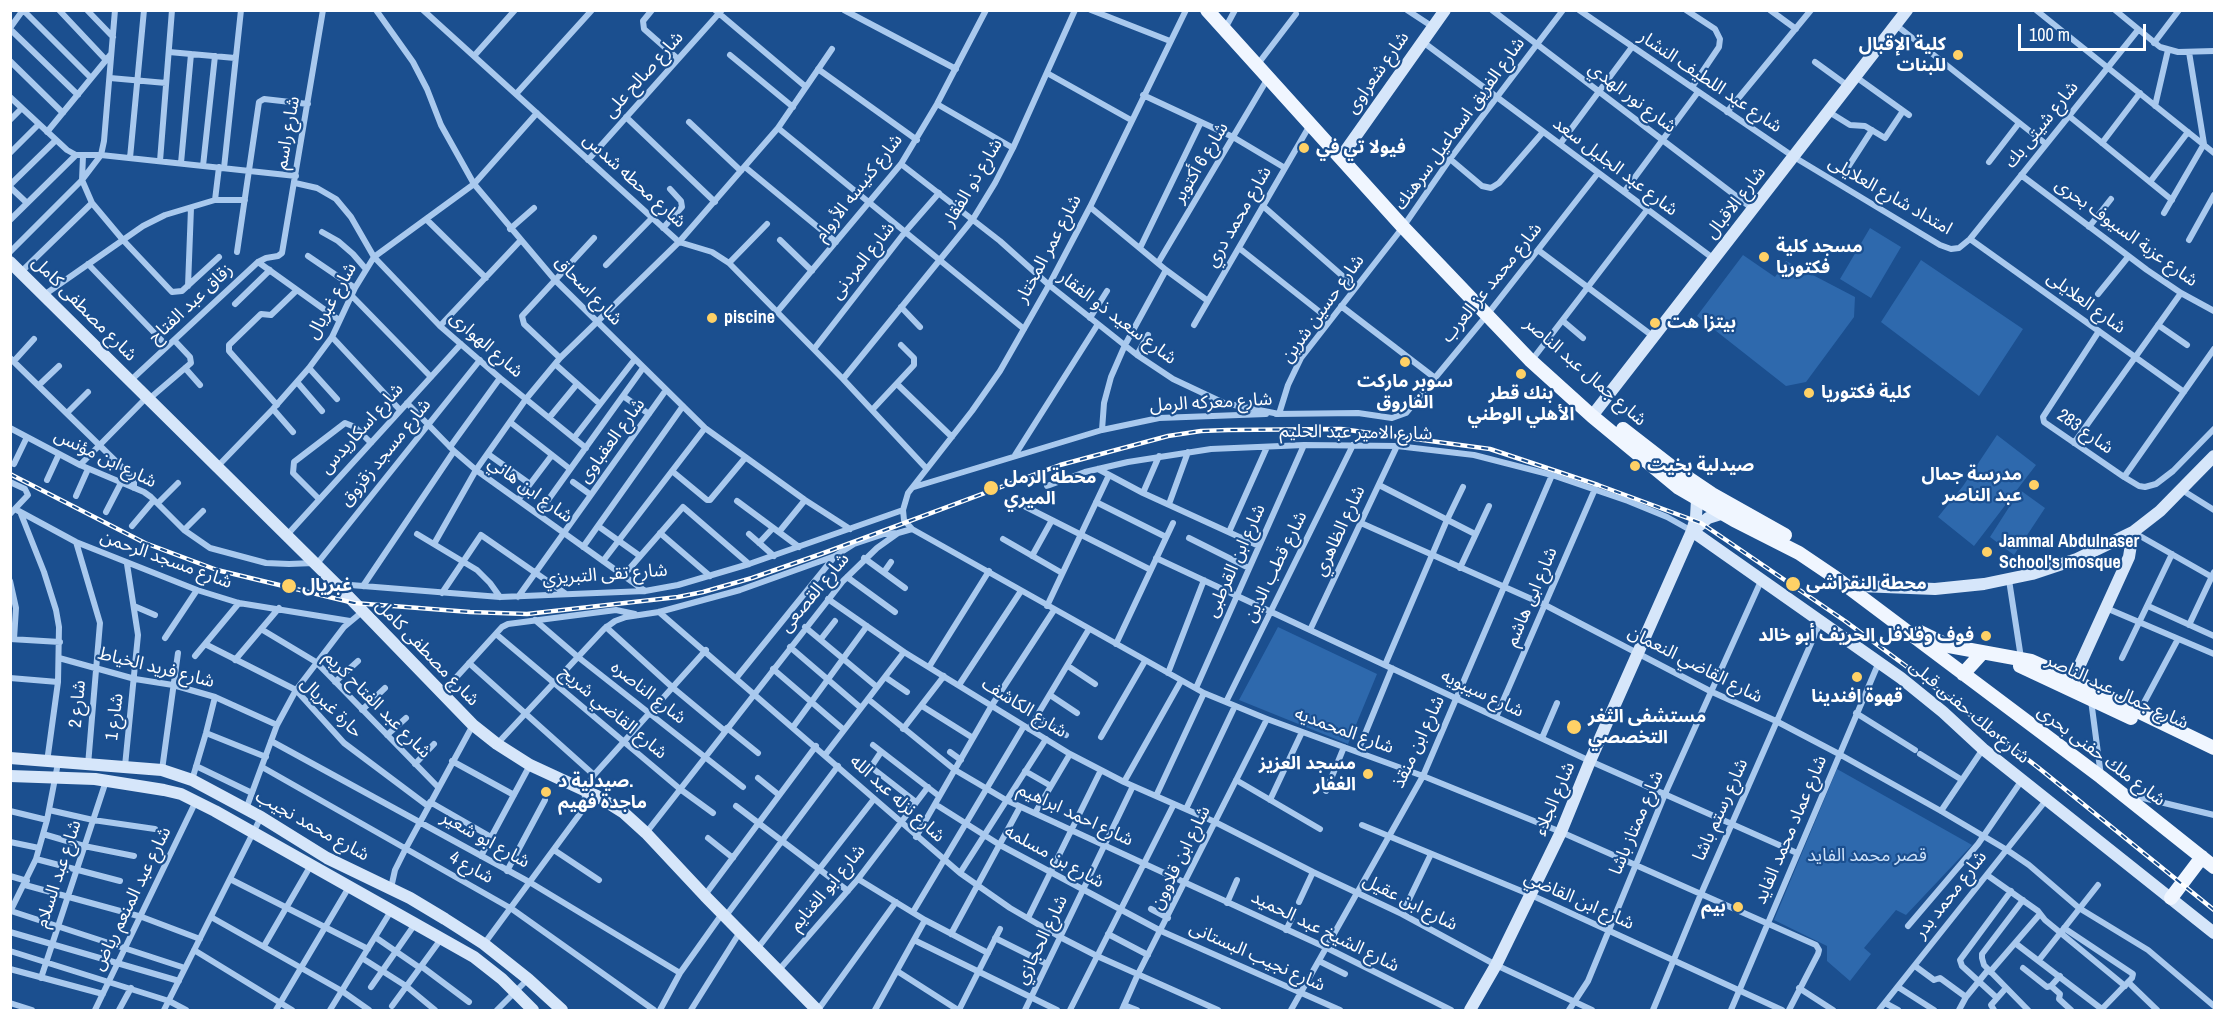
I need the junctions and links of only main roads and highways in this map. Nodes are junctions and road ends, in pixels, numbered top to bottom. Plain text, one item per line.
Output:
1 (1208, 10) edge
2 (1217, 10) edge
3 (1445, 10) edge
4 (1907, 10) edge
5 (1343, 155) junction
6 (10, 262) edge
7 (1488, 313) junction
8 (1595, 413) junction
9 (2214, 456) edge
10 (1699, 493) junction
11 (1739, 510) junction
12 (1720, 513) junction
13 (1692, 531) junction
14 (2133, 532) junction
15 (1860, 586) junction
16 (1983, 652) junction
17 (2007, 656) junction
18 (1963, 674) junction
19 (2073, 680) junction
20 (2214, 748) edge
21 (10, 758) edge
22 (2214, 759) edge
23 (10, 776) edge
24 (2211, 863) edge
25 (2171, 898) junction
26 (464, 930) junction
27 (2214, 933) edge
28 (455, 946) junction
29 (533, 1011) edge
30 (562, 1011) edge
31 (817, 1011) edge
32 (1470, 1011) edge

1 - 5 main road, شارع جمال عبد الناصر
2 - 5 main road, شارع جمال عبد الناصر
3 - 5 main road, شارع شعراوى
4 - 8 main road, شارع الاقبال
5 - 7 main road, شارع جمال عبد الناصر
6 - 31 main road, شارع مصطفى كامل
7 - 8 main road, شارع جمال عبد الناصر
7 - 8 main road, شارع جمال عبد الناصر
8 - 10 main road, شارع جمال عبد الناصر
9 - 14 main road
10 - 11 main road, شارع جمال عبد الناصر
10 - 12 main road, شارع جمال عبد الناصر
10 - 13 main road, شارع الجلاء
11 - 12 main road
11 - 15 main road, شارع جمال عبد الناصر
12 - 13 main road
12 - 18 main road, شارع جمال عبد الناصر
13 - 25 main road, شارع ملك حفنى قبلى
13 - 32 main road, شارع الجلاء
14 - 15 main road
14 - 19 main road
15 - 16 main road, شارع جمال عبد الناصر
16 - 17 main road, شارع جمال عبد الناصر
16 - 18 main road
17 - 19 main road, شارع جمال عبد الناصر
17 - 22 main road, شارع جمال عبد الناصر
18 - 24 main road, شارع ملك حفنى بحرى
19 - 20 main road, شارع جمال عبد الناصر
21 - 26 main road, شارع محمد نجيب
23 - 28 main road, شارع محمد نجيب
24 - 25 main road
25 - 27 main road, شارع ملك حفنى قبلى
26 - 28 main road
26 - 30 main road, شارع محمد نجيب
28 - 29 main road, شارع محمد نجيب

